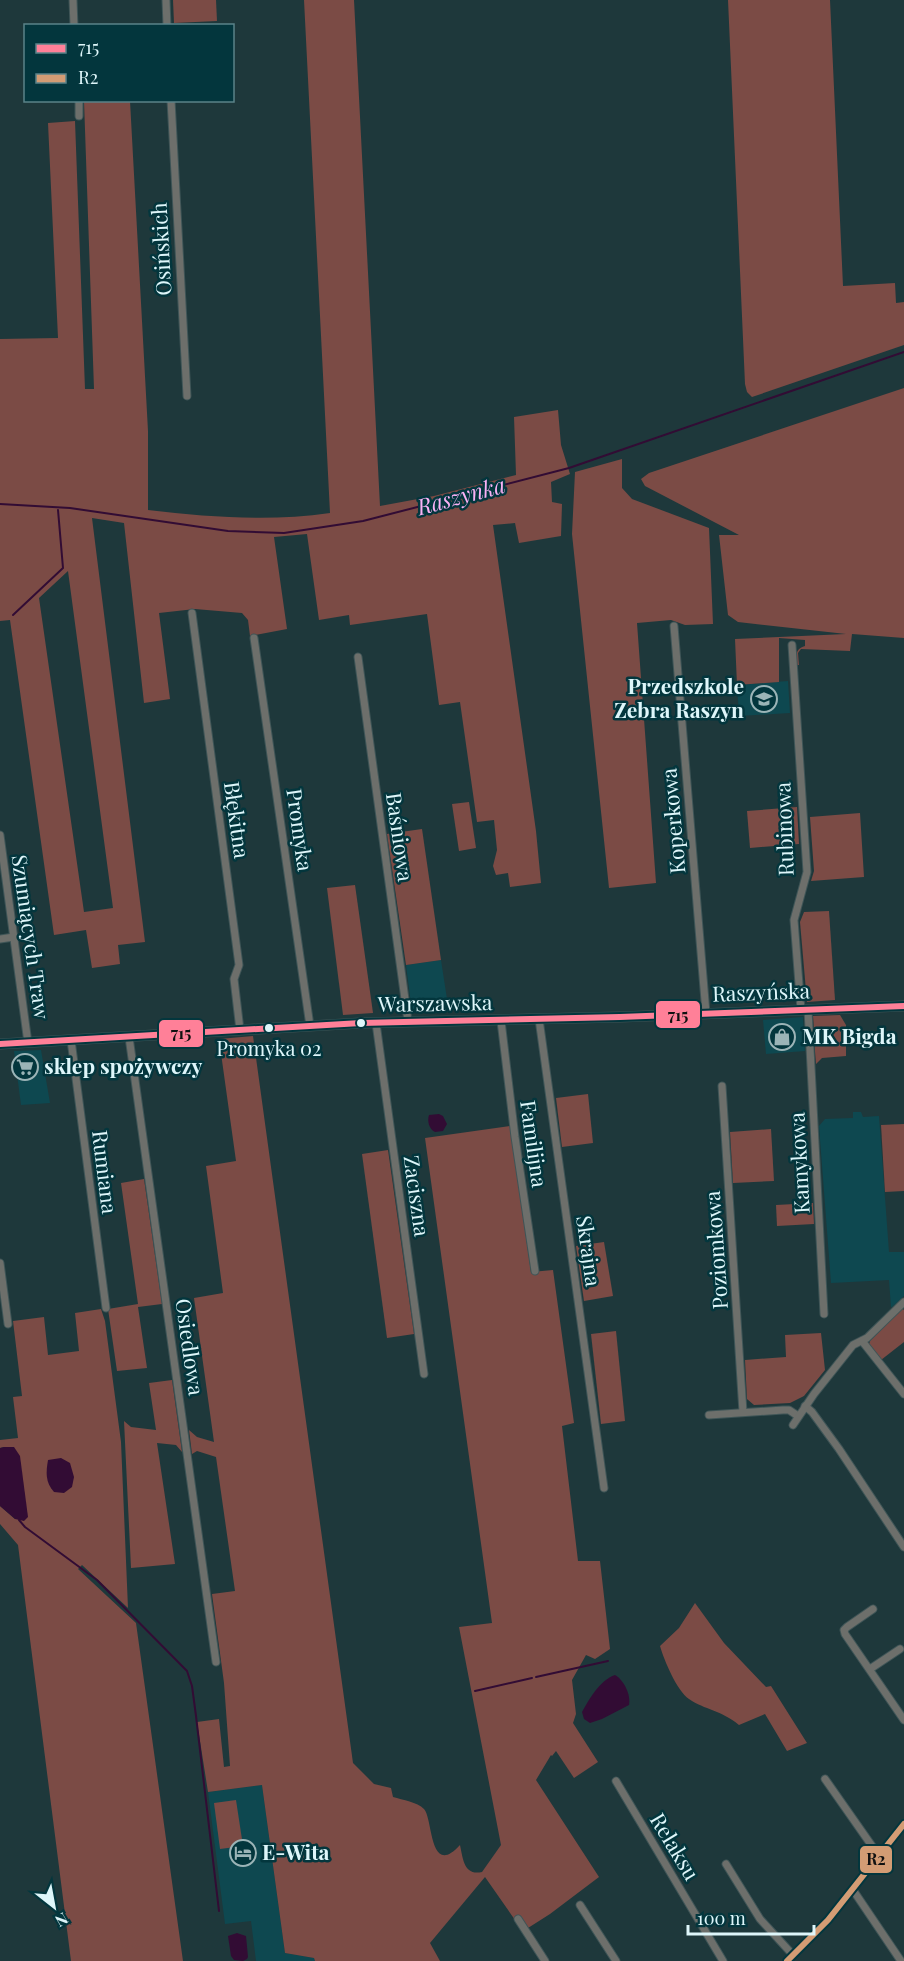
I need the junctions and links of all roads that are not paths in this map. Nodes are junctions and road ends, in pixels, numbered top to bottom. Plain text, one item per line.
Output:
1 (73, 0) edge
2 (166, 0) edge
3 (74, 24) edge
4 (167, 24) edge
5 (79, 102) edge
6 (171, 102) edge
7 (80, 116) dead end
8 (187, 396) dead end
9 (192, 613) dead end
10 (674, 626) dead end
11 (255, 638) dead end
12 (792, 645) dead end
13 (358, 657) dead end
14 (0, 835) edge
15 (14, 937) junction
16 (0, 939) edge
17 (904, 1006) edge
18 (805, 1010) junction
19 (706, 1013) junction
20 (620, 1017) joint
21 (539, 1019) junction
22 (408, 1021) junction
23 (501, 1021) junction
24 (376, 1023) junction
25 (310, 1026) junction
26 (240, 1030) junction
27 (129, 1037) junction
28 (71, 1040) junction
29 (28, 1043) junction
30 (0, 1044) edge
31 (722, 1086) dead end
32 (0, 1263) edge
33 (535, 1271) dead end
34 (904, 1302) edge
35 (106, 1308) dead end
36 (824, 1314) dead end
37 (8, 1324) dead end
38 (862, 1341) junction
39 (424, 1374) dead end
40 (904, 1394) edge
41 (805, 1406) junction
42 (743, 1412) junction
43 (709, 1415) dead end
44 (798, 1416) junction
45 (793, 1425) dead end
46 (604, 1488) dead end
47 (904, 1547) edge
48 (873, 1609) dead end
49 (900, 1649) dead end
50 (216, 1662) dead end
51 (870, 1669) junction
52 (903, 1717) edge
53 (825, 1779) dead end
54 (616, 1781) dead end
55 (904, 1824) edge
56 (879, 1856) junction
57 (726, 1864) dead end
58 (853, 1890) junction
59 (580, 1905) dead end
60 (518, 1919) dead end
61 (793, 1954) junction
62 (545, 1961) edge
63 (616, 1961) edge
64 (723, 1961) edge
65 (787, 1961) edge
66 (901, 1961) edge

1 - 3 street
2 - 4 street
5 - 7 street
6 - 8 street, Osińskich
9 - 26 street, Błękitna
10 - 19 street, Koperkowa
11 - 25 street, Promyka
12 - 18 street, Rubinowa
13 - 22 street, Baśniowa
14 - 15 street, Szumiących Traw
15 - 16 street
15 - 29 street, Szumiących Traw
17 - 18 street, Raszyńska
18 - 19 street, Raszyńska
18 - 36 street, Kamykowa
19 - 20 street, Raszyńska
20 - 21 street, Warszawska
21 - 23 street, Warszawska
21 - 46 street, Skrajna
22 - 23 street, Warszawska
22 - 24 street, Warszawska
23 - 33 street, Familijna
24 - 25 street, Warszawska
24 - 39 street, Zaciszna
25 - 26 street, Warszawska
26 - 27 street, Warszawska
27 - 28 street, Warszawska
27 - 50 street, Osiedlowa
28 - 29 street, Warszawska
28 - 35 street, Rumiana
29 - 30 street, Warszawska
31 - 42 street, Poziomkowa
32 - 37 street
34 - 38 street
38 - 40 street
38 - 41 street
41 - 44 street
41 - 47 street
42 - 43 street
42 - 44 street
44 - 45 street
48 - 51 street
49 - 51 street
51 - 52 street
53 - 56 street
54 - 64 street, Relaksu
55 - 56 street
56 - 58 street
57 - 61 street
58 - 61 street
58 - 66 street
59 - 63 street
60 - 62 street
61 - 65 street

